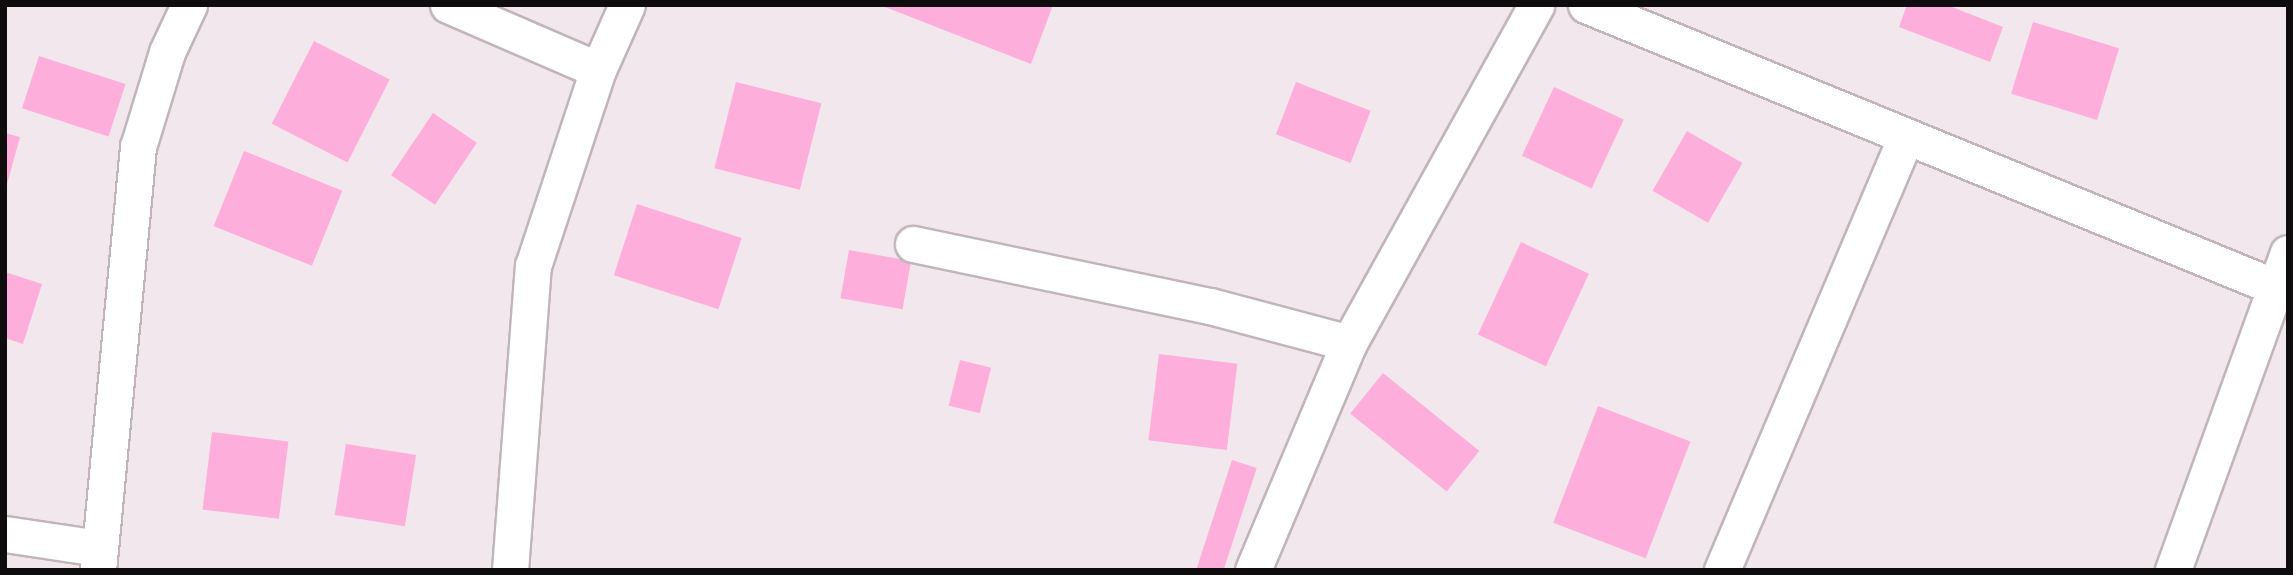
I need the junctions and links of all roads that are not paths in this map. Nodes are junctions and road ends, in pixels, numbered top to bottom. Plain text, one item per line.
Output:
1 (189, 5) edge
2 (448, 5) edge
3 (627, 5) edge
4 (1536, 5) edge
5 (1586, 5) edge
6 (598, 70) junction
7 (1905, 138) junction
8 (913, 244) dead end
9 (2288, 253) edge
10 (2276, 287) junction
11 (1349, 343) junction
12 (5, 534) edge
13 (99, 559) edge
14 (510, 570) edge
15 (1253, 570) edge
16 (1722, 570) edge
17 (2173, 570) edge

1 - 13 street
2 - 6 street
3 - 6 street
4 - 11 street
5 - 7 street
6 - 14 street
7 - 10 street
7 - 16 street
8 - 11 street
9 - 10 street
10 - 17 street
11 - 15 street
12 - 13 street

